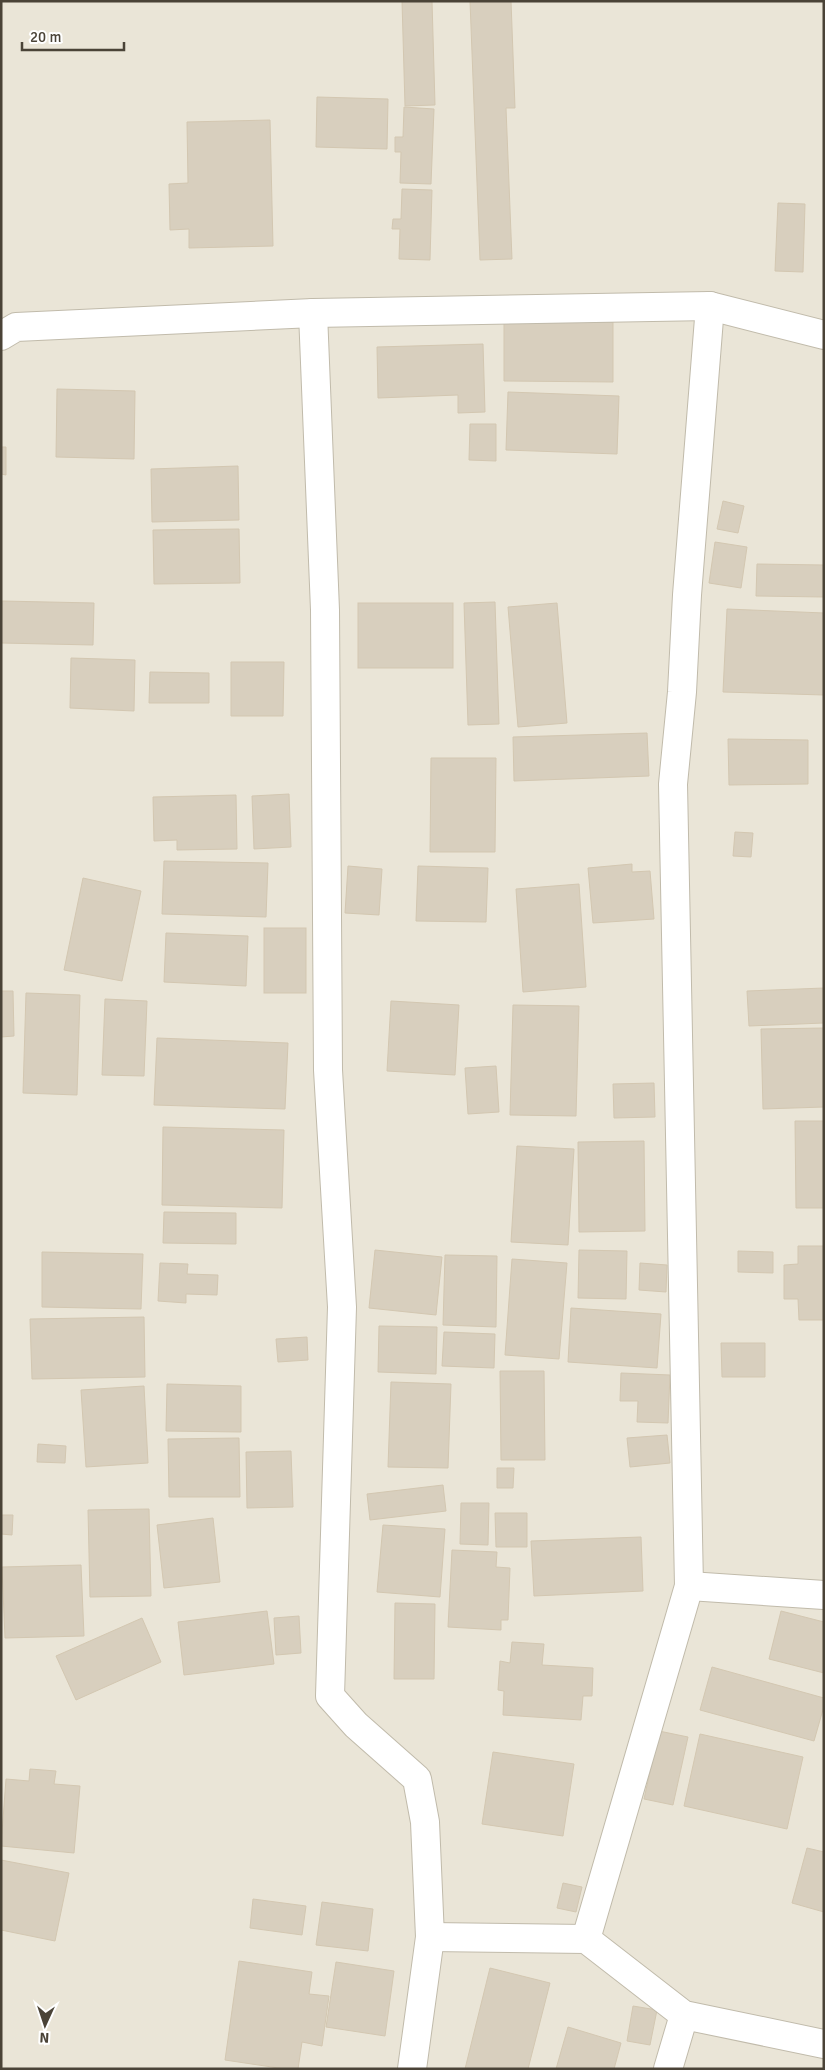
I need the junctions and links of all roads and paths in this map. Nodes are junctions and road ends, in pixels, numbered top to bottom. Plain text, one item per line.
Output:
1 (710, 306) junction
2 (313, 313) junction
3 (824, 335) edge
4 (1, 336) edge
5 (690, 1586) junction
6 (824, 1596) edge
7 (430, 1937) junction
8 (586, 1940) junction
9 (684, 2015) junction
10 (824, 2044) edge
11 (412, 2069) edge
12 (668, 2069) edge

1 - 2 street
1 - 3 street
1 - 5 street
2 - 4 street
2 - 7 street
5 - 6 street
5 - 8 street
7 - 8 street
7 - 11 street
8 - 9 street
9 - 10 street
9 - 12 street

